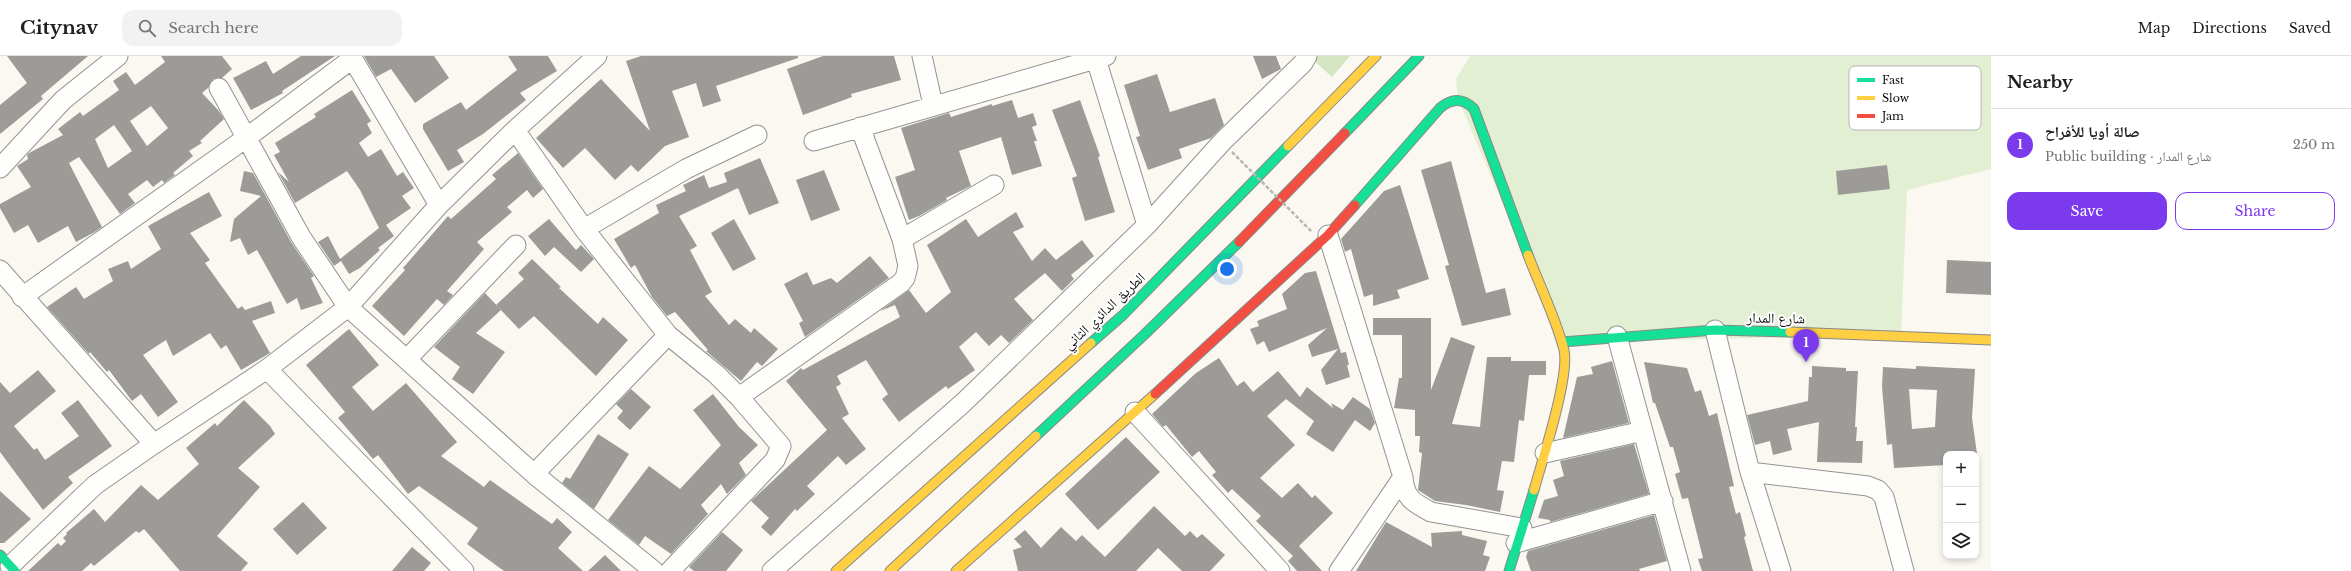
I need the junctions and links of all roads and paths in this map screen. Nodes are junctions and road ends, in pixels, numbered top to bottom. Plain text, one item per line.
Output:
1 (118, 56) edge
2 (596, 56) edge
3 (922, 56) edge
4 (1307, 56) edge
5 (1376, 56) edge
6 (1419, 56) edge
7 (351, 57) edge
8 (1101, 57) edge
9 (219, 88) dead end
10 (933, 104) junction
11 (860, 127) junction
12 (515, 130) junction
13 (757, 135) dead end
14 (246, 138) junction
15 (814, 141) dead end
16 (1232, 152) dead end
17 (0, 168) edge
18 (994, 185) dead end
19 (439, 205) junction
20 (1147, 225) junction
21 (584, 229) junction
22 (1320, 233) junction
23 (902, 239) junction
24 (516, 245) dead end
25 (0, 270) edge
26 (22, 296) junction
27 (348, 307) junction
28 (1715, 330) junction
29 (668, 335) junction
30 (1617, 336) junction
31 (1991, 340) edge
32 (1562, 342) junction
33 (407, 360) junction
34 (267, 369) junction
35 (740, 397) junction
36 (1135, 412) junction
37 (1643, 431) junction
38 (154, 444) junction
39 (1545, 453) junction
40 (1750, 472) junction
41 (534, 474) junction
42 (1403, 477) junction
43 (1662, 501) junction
44 (1519, 536) junction
45 (8, 564) edge
46 (464, 571) edge
47 (654, 571) edge
48 (670, 571) edge
49 (772, 571) edge
50 (836, 571) edge
51 (890, 571) edge
52 (956, 571) edge
53 (1280, 571) edge
54 (1339, 571) edge
55 (1509, 571) edge
56 (1681, 571) edge
57 (1781, 571) edge
58 (1904, 571) edge

1 - 17 street
2 - 12 street
3 - 10 street
4 - 20 street
5 - 50 main road, الطريق الدائري الثاني
6 - 51 main road
7 - 14 street
7 - 19 street
8 - 10 street
8 - 20 street
9 - 14 street
10 - 11 street
11 - 15 street
11 - 23 street
12 - 19 street
12 - 21 street
13 - 21 street
14 - 26 street
14 - 27 street
16 - 22 path, bridge
18 - 23 street
19 - 27 street
20 - 49 street
21 - 29 street
22 - 32 main road
22 - 36 main road
22 - 42 street
23 - 35 street
24 - 33 street
25 - 26 street
26 - 38 street
27 - 33 street
27 - 34 street
28 - 30 main road, شارع المدار
28 - 31 main road, شارع المدار
28 - 40 street
29 - 35 street
29 - 41 street
30 - 32 main road, شارع المدار
30 - 37 street
32 - 39 main road
33 - 41 street
34 - 38 street
34 - 46 street
35 - 48 street
36 - 52 main road
36 - 53 street
37 - 39 street
37 - 43 street
38 - 45 street
39 - 44 main road
40 - 57 street
40 - 58 street
41 - 47 street
42 - 44 street
42 - 54 street
43 - 44 street
43 - 56 street
44 - 55 main road

